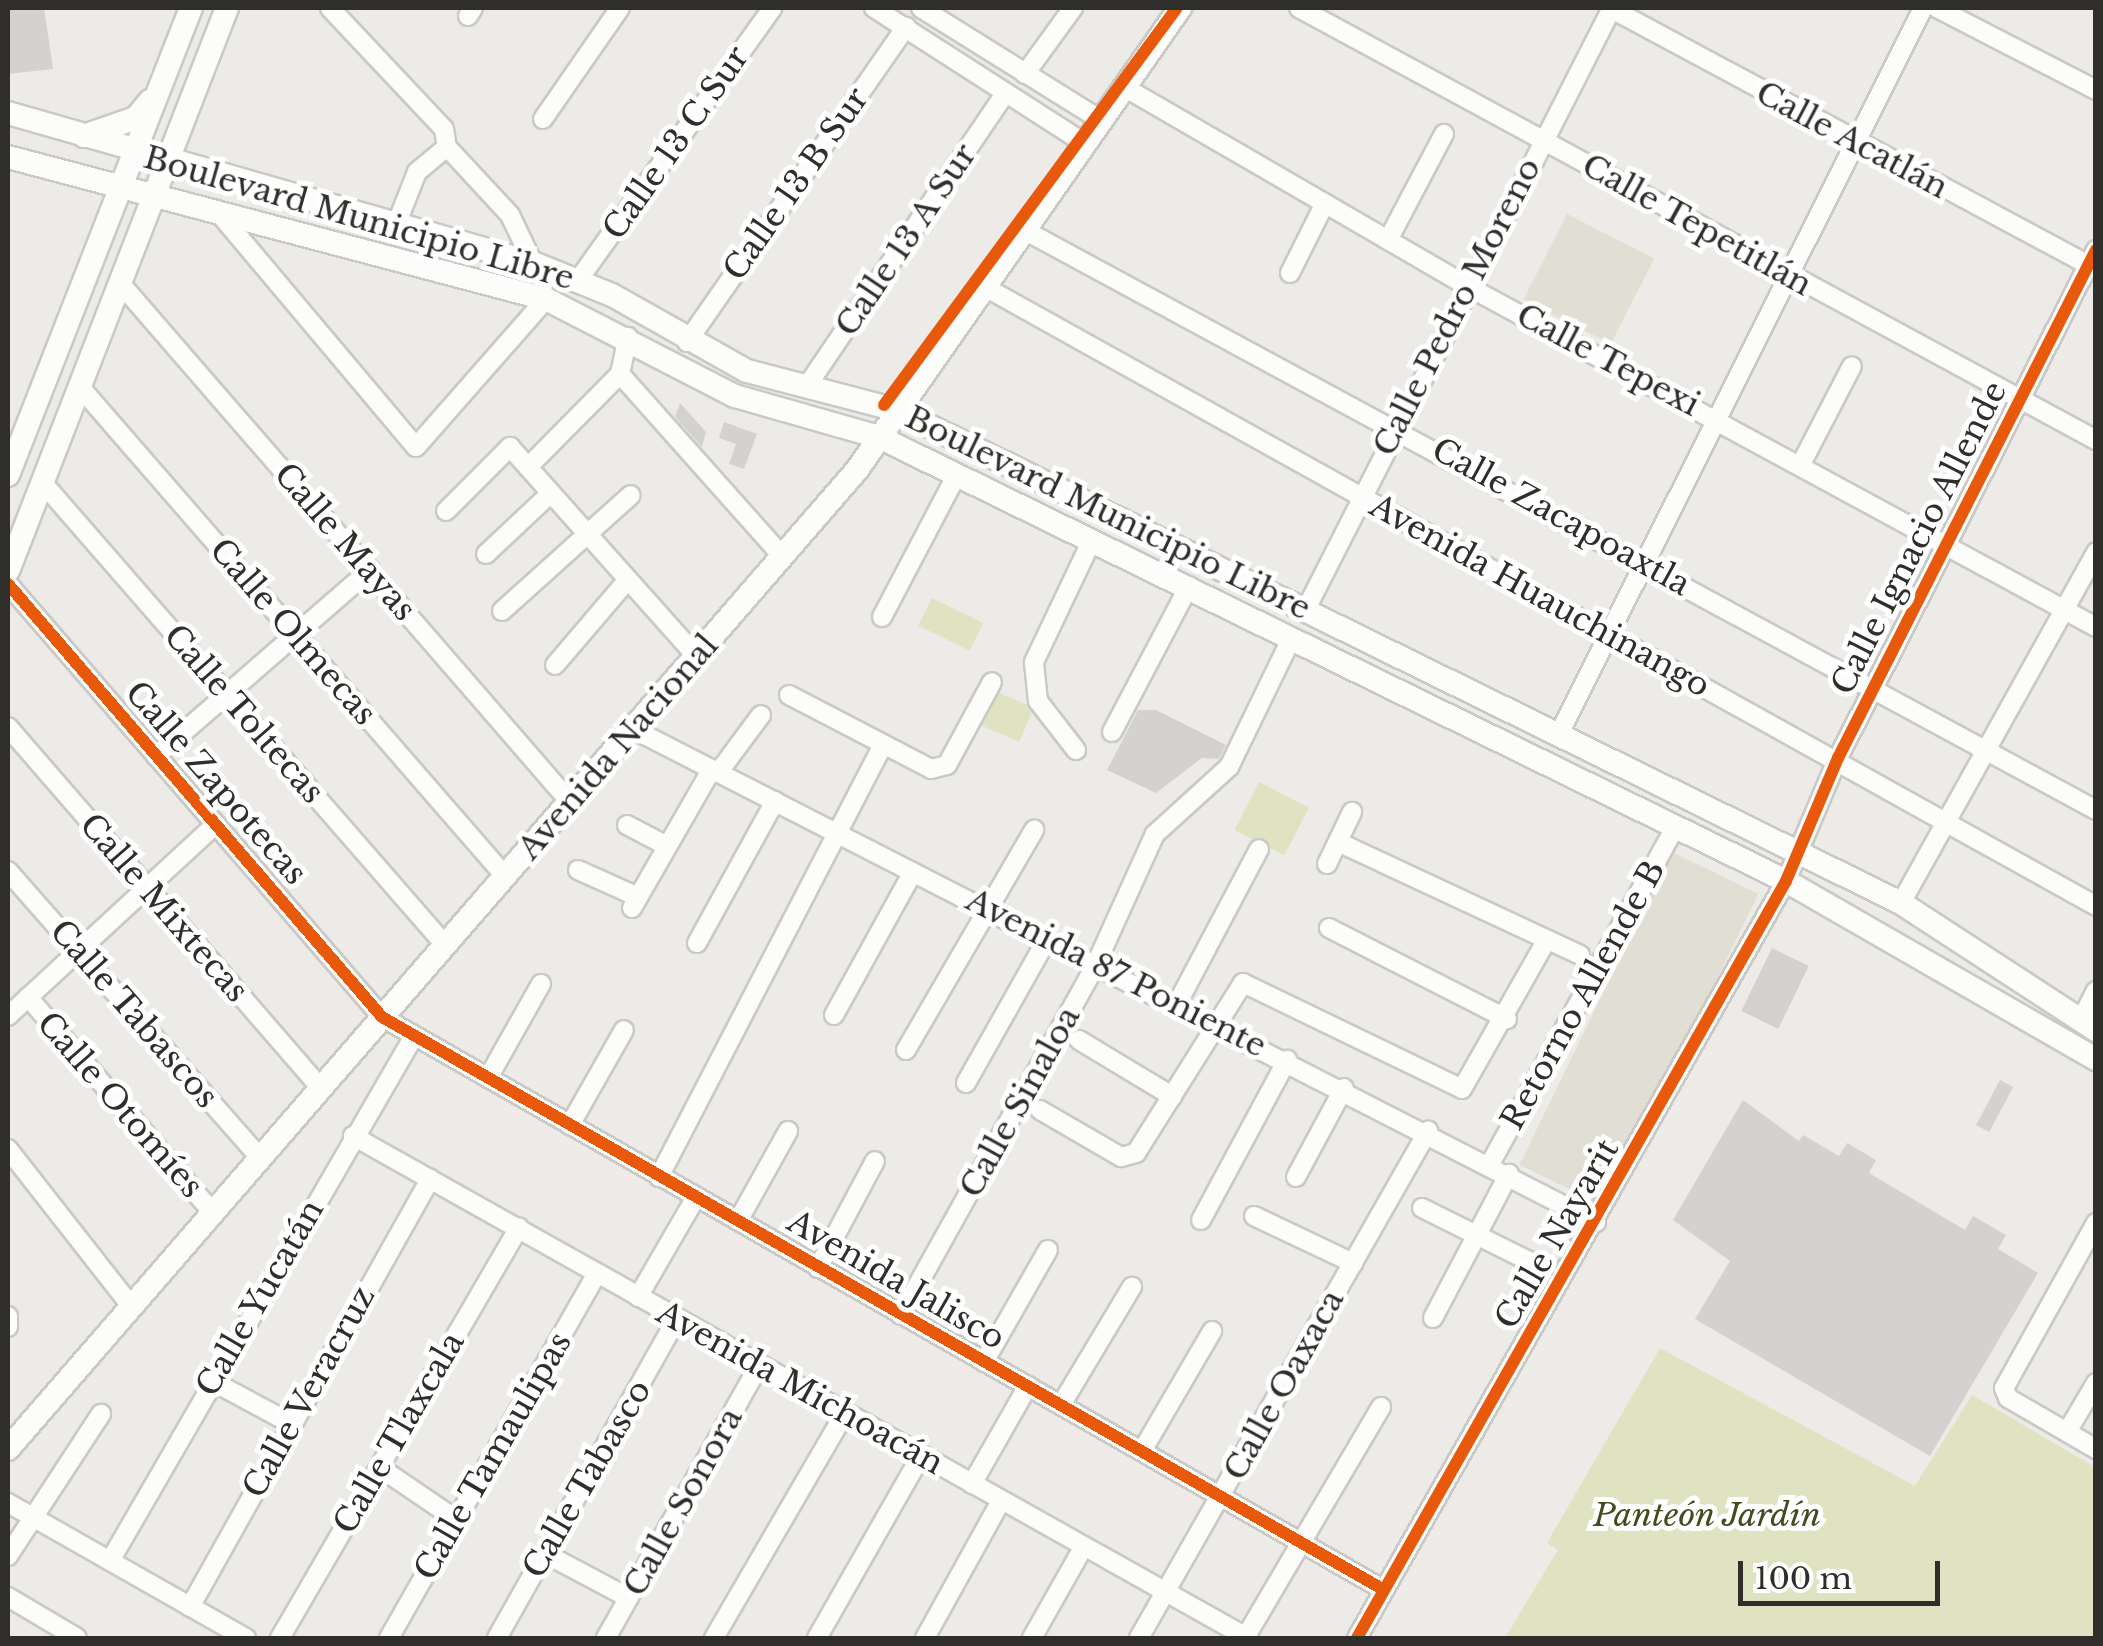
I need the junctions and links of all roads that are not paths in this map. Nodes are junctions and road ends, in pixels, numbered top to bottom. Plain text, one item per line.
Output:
1 (192, 8) edge
2 (227, 8) edge
3 (330, 8) edge
4 (620, 8) edge
5 (772, 8) edge
6 (874, 8) edge
7 (921, 8) edge
8 (958, 8) edge
9 (1073, 8) edge
10 (1180, 8) edge
11 (1300, 8) edge
12 (1611, 8) edge
13 (1923, 8) edge
14 (1937, 8) edge
15 (947, 24) junction
16 (906, 27) junction
17 (1025, 74) junction
18 (166, 76) junction
19 (1124, 87) junction
20 (2096, 90) edge
21 (1005, 94) junction
22 (8, 113) edge
23 (543, 119) dead end
24 (1101, 120) junction
25 (1444, 134) dead end
26 (80, 137) junction
27 (1542, 140) junction
28 (1084, 143) junction
29 (1854, 145) junction
30 (447, 147) junction
31 (134, 155) junction
32 (8, 157) edge
33 (166, 164) junction
34 (122, 188) junction
35 (153, 195) junction
36 (1325, 204) junction
37 (218, 212) junction
38 (396, 226) junction
39 (1024, 230) junction
40 (1388, 240) junction
41 (524, 260) junction
42 (2093, 261) edge
43 (1290, 273) dead end
44 (1789, 276) junction
45 (579, 279) junction
46 (120, 283) junction
47 (983, 286) junction
48 (1467, 286) junction
49 (546, 299) junction
50 (628, 337) junction
51 (686, 342) junction
52 (1852, 366) dead end
53 (620, 374) junction
54 (807, 386) junction
55 (80, 388) junction
56 (2020, 399) junction
57 (897, 410) junction
58 (1718, 418) junction
59 (1396, 426) junction
60 (879, 436) junction
61 (2096, 440) edge
62 (1800, 464) junction
63 (528, 467) junction
64 (957, 474) junction
65 (8, 475) edge
66 (42, 482) junction
67 (550, 494) junction
68 (631, 495) dead end
69 (1359, 497) junction
70 (446, 511) dead end
71 (15, 532) edge
72 (587, 538) junction
73 (1092, 540) junction
74 (1949, 545) junction
75 (2096, 552) edge
76 (486, 554) dead end
77 (783, 557) junction
78 (1645, 564) junction
79 (370, 570) junction
80 (8, 571) edge
81 (626, 583) junction
82 (8, 584) edge
83 (1190, 586) junction
84 (1306, 608) junction
85 (2064, 609) junction
86 (502, 611) dead end
87 (882, 618) dead end
88 (2096, 627) edge
89 (1610, 634) junction
90 (296, 635) junction
91 (1292, 637) junction
92 (697, 658) junction
93 (554, 665) dead end
94 (992, 682) dead end
95 (1874, 690) junction
96 (227, 695) junction
97 (789, 696) dead end
98 (762, 715) dead end
99 (8, 727) edge
100 (633, 729) junction
101 (1112, 732) dead end
102 (1558, 736) junction
103 (882, 746) junction
104 (1076, 750) dead end
105 (1988, 750) junction
106 (156, 756) junction
107 (1838, 758) junction
108 (715, 771) junction
109 (775, 801) junction
110 (570, 802) junction
111 (2096, 810) edge
112 (1352, 812) dead end
113 (1950, 820) junction
114 (216, 824) junction
115 (627, 825) dead end
116 (1675, 827) junction
117 (1034, 830) dead end
118 (838, 834) junction
119 (1338, 842) junction
120 (664, 845) junction
121 (1259, 849) dead end
122 (1798, 854) junction
123 (1327, 864) dead end
124 (578, 870) dead end
125 (8, 871) edge
126 (914, 872) junction
127 (505, 876) junction
128 (1786, 881) junction
129 (147, 888) junction
130 (1900, 904) junction
131 (2096, 906) edge
132 (990, 910) junction
133 (1330, 928) dead end
134 (1048, 939) junction
135 (1546, 941) junction
136 (697, 943) dead end
137 (445, 945) junction
138 (78, 951) junction
139 (1580, 956) dead end
140 (1096, 964) junction
141 (541, 984) dead end
142 (2096, 991) edge
143 (28, 998) junction
144 (1177, 1004) junction
145 (8, 1016) edge
146 (834, 1016) dead end
147 (382, 1017) junction
148 (1507, 1018) junction
149 (1216, 1024) junction
150 (2088, 1026) edge
151 (624, 1030) dead end
152 (414, 1036) junction
153 (1079, 1040) dead end
154 (906, 1050) dead end
155 (2096, 1059) edge
156 (1287, 1060) junction
157 (488, 1078) junction
158 (966, 1083) dead end
159 (320, 1088) junction
160 (1344, 1088) junction
161 (1172, 1096) junction
162 (1040, 1110) dead end
163 (570, 1125) junction
164 (1428, 1130) junction
165 (788, 1131) dead end
166 (353, 1136) junction
167 (8, 1149) edge
168 (260, 1158) junction
169 (874, 1160) dead end
170 (1490, 1164) junction
171 (1508, 1174) junction
172 (659, 1176) junction
173 (1296, 1177) dead end
174 (430, 1179) junction
175 (696, 1196) junction
176 (1422, 1208) dead end
177 (212, 1212) junction
178 (1254, 1216) dead end
179 (1202, 1220) dead end
180 (738, 1222) junction
181 (1596, 1222) junction
182 (2096, 1223) edge
183 (519, 1228) junction
184 (1478, 1236) junction
185 (1048, 1250) dead end
186 (1354, 1263) junction
187 (1541, 1267) dead end
188 (818, 1268) junction
189 (598, 1274) junction
190 (1132, 1286) dead end
191 (638, 1296) junction
192 (131, 1306) junction
193 (902, 1315) junction
194 (8, 1316) edge
195 (1434, 1318) dead end
196 (677, 1320) junction
197 (8, 1327) edge
198 (1212, 1331) dead end
199 (984, 1362) junction
200 (759, 1365) junction
201 (212, 1382) junction
202 (2096, 1383) edge
203 (1028, 1386) junction
204 (1061, 1405) junction
205 (1381, 1407) dead end
206 (845, 1413) junction
207 (101, 1414) dead end
208 (290, 1423) junction
209 (2068, 1432) junction
210 (8, 1448) edge
211 (2096, 1450) edge
212 (1142, 1451) junction
213 (921, 1456) junction
214 (379, 1468) junction
215 (972, 1484) junction
216 (1223, 1494) junction
217 (1001, 1501) junction
218 (8, 1503) edge
219 (31, 1516) junction
220 (456, 1520) junction
221 (1301, 1541) junction
222 (1083, 1548) junction
223 (544, 1553) junction
224 (8, 1556) edge
225 (110, 1561) junction
226 (1384, 1590) junction
227 (1166, 1592) junction
228 (8, 1597) edge
229 (629, 1598) junction
230 (190, 1607) junction
231 (71, 1637) edge
232 (246, 1638) edge
233 (280, 1638) edge
234 (389, 1638) edge
235 (497, 1638) edge
236 (606, 1638) edge
237 (716, 1638) edge
238 (817, 1638) edge
239 (925, 1638) edge
240 (1032, 1638) edge
241 (1140, 1638) edge
242 (1246, 1638) edge
243 (1357, 1638) edge

1 - 18 main road
2 - 33 main road
3 - 30 street
4 - 23 street
5 - 45 street, Calle 13 C Sur
6 - 16 street
7 - 15 street
8 - 15 street
9 - 17 street
10 - 19 main road, Avenida Nacional
11 - 27 street, Calle Tepetitlán
12 - 27 street, Calle Pedro Moreno
12 - 29 street, Calle Acatlán
13 - 29 street
14 - 20 street
15 - 17 street
16 - 21 street
16 - 51 street, Calle 13 B Sur
17 - 24 street
18 - 26 main road
18 - 31 main road
19 - 24 main road, Avenida Nacional
19 - 36 street, Calle Tepexi
21 - 28 street
21 - 54 street, Calle 13 A Sur
22 - 26 main road, Boulevard Municipio Libre
24 - 28 main road, Avenida Nacional
25 - 40 street
26 - 31 main road, Boulevard Municipio Libre
27 - 44 street, Calle Tepetitlán
27 - 48 street, Calle Pedro Moreno
28 - 39 main road, Avenida Nacional
29 - 42 street, Calle Acatlán
29 - 44 street
30 - 38 street
30 - 41 street
31 - 33 main road, Boulevard Municipio Libre
31 - 34 main road
32 - 34 main road, Boulevard Municipio Libre
33 - 35 main road
33 - 38 main road, Boulevard Municipio Libre
34 - 35 main road, Boulevard Municipio Libre
34 - 65 main road
35 - 37 main road, Boulevard Municipio Libre
35 - 46 main road
36 - 40 street, Calle Tepexi
36 - 43 street
37 - 49 main road, Boulevard Municipio Libre
37 - 49 street
38 - 41 main road, Boulevard Municipio Libre
39 - 47 main road, Avenida Nacional
39 - 59 street, Calle Zacapoaxtla
40 - 48 street, Calle Tepexi
41 - 45 main road, Boulevard Municipio Libre
42 - 56 street, Calle Ignacio Allende
44 - 56 street, Calle Tepetitlán
44 - 58 street
45 - 51 main road, Boulevard Municipio Libre
46 - 55 main road
46 - 79 street, Calle Mayas
47 - 57 main road, Avenida Nacional
47 - 69 street, Avenida Huauchinango
48 - 58 street, Calle Tepexi
48 - 59 street, Calle Pedro Moreno
49 - 50 main road, Boulevard Municipio Libre
50 - 53 street
50 - 60 main road, Boulevard Municipio Libre
51 - 54 main road, Boulevard Municipio Libre
52 - 62 street
53 - 63 street
53 - 77 street
54 - 57 main road, Boulevard Municipio Libre
55 - 66 main road
55 - 90 street, Calle Olmecas
56 - 61 street, Calle Tepetitlán
56 - 74 street, Calle Ignacio Allende
57 - 60 main road, Avenida Nacional
57 - 84 main road, Boulevard Municipio Libre
58 - 62 street, Calle Tepexi
58 - 78 street
59 - 69 street, Calle Pedro Moreno
59 - 78 street, Calle Zacapoaxtla
60 - 64 main road, Boulevard Municipio Libre
60 - 77 main road, Avenida Nacional
62 - 74 street, Calle Tepexi
63 - 67 street
63 - 70 street
64 - 73 main road, Boulevard Municipio Libre
64 - 87 street
66 - 71 main road
66 - 96 street, Calle Toltecas
67 - 72 street
67 - 76 street
68 - 72 street
69 - 84 street, Calle Pedro Moreno
69 - 89 street, Avenida Huauchinango
71 - 80 main road
72 - 81 street
72 - 86 street
73 - 83 main road, Boulevard Municipio Libre
73 - 104 street
74 - 85 street, Calle Tepexi
74 - 95 street, Calle Ignacio Allende
75 - 85 street
77 - 92 main road, Avenida Nacional
78 - 89 street
78 - 95 street, Calle Zacapoaxtla
79 - 90 street
79 - 110 street, Calle Mayas
81 - 92 street
81 - 93 street
82 - 106 street, Calle Zapotecas
83 - 91 main road, Boulevard Municipio Libre
83 - 101 street
84 - 102 main road, Boulevard Municipio Libre
85 - 88 street, Calle Tepexi
85 - 105 street
89 - 102 street
89 - 107 street, Avenida Huauchinango
90 - 96 street
90 - 127 street, Calle Olmecas
91 - 116 main road, Boulevard Municipio Libre
91 - 140 street, Calle Sinaloa
92 - 100 main road, Avenida Nacional
94 - 103 street
95 - 105 street, Calle Zacapoaxtla
95 - 107 street, Calle Ignacio Allende
96 - 106 street
96 - 137 street, Calle Toltecas
97 - 103 street
98 - 108 street
99 - 129 street, Calle Mixtecas
100 - 108 street, Avenida 87 Poniente
100 - 110 main road, Avenida Nacional
102 - 122 main road, Boulevard Municipio Libre
103 - 118 street
105 - 111 street, Calle Zacapoaxtla
105 - 113 street
106 - 114 street, Calle Zapotecas
107 - 113 street, Avenida Huauchinango
107 - 122 street, Calle Ignacio Allende
108 - 109 street, Avenida 87 Poniente
108 - 120 street
109 - 118 street, Avenida 87 Poniente
109 - 136 street
110 - 127 main road, Avenida Nacional
112 - 119 street
113 - 130 street
113 - 131 street, Avenida Huauchinango
114 - 129 street
114 - 147 street, Calle Zapotecas
115 - 120 street
116 - 128 main road, Boulevard Municipio Libre
116 - 170 street, Retorno Allende B
117 - 132 street
118 - 126 street, Avenida 87 Poniente
118 - 172 street
119 - 123 street
119 - 135 street
120 - 124 street
121 - 144 street
122 - 128 street, Calle Nayarit
122 - 130 main road, Boulevard Municipio Libre
125 - 138 street, Calle Tabascos
126 - 132 street, Avenida 87 Poniente
126 - 146 street
127 - 137 main road, Avenida Nacional
128 - 155 main road, Boulevard Municipio Libre
128 - 181 street, Calle Nayarit
129 - 138 street
129 - 159 street, Calle Mixtecas
130 - 150 main road, Boulevard Municipio Libre
132 - 134 street, Avenida 87 Poniente
132 - 154 street
133 - 148 street
134 - 140 street, Avenida 87 Poniente
134 - 158 street
135 - 139 street
135 - 148 street
137 - 147 main road, Avenida Nacional
138 - 143 street
138 - 168 street, Calle Tabascos
140 - 144 street, Avenida 87 Poniente
140 - 193 street, Calle Sinaloa
141 - 157 street
142 - 150 street
143 - 145 street
143 - 177 street, Calle Otomíes
144 - 149 street, Avenida 87 Poniente
147 - 152 street, Avenida Jalisco
147 - 159 main road, Avenida Nacional
148 - 149 street
149 - 156 street, Avenida 87 Poniente
149 - 161 street
151 - 163 street
152 - 157 street, Avenida Jalisco
152 - 166 street, Calle Yucatán
153 - 161 street
156 - 160 street, Avenida 87 Poniente
156 - 179 street
157 - 163 street, Avenida Jalisco
159 - 168 main road, Avenida Nacional
160 - 164 street, Avenida 87 Poniente
160 - 173 street
161 - 162 street
163 - 172 street, Avenida Jalisco
164 - 170 street, Avenida 87 Poniente
164 - 186 street, Calle Oaxaca
165 - 180 street
166 - 174 street, Avenida Michoacán
166 - 201 street, Calle Yucatán
167 - 192 street
168 - 177 main road, Avenida Nacional
169 - 188 street
170 - 171 street, Avenida 87 Poniente
171 - 181 street, Avenida 87 Poniente
171 - 184 street
172 - 175 street, Avenida Jalisco
174 - 183 street, Avenida Michoacán
174 - 208 street, Calle Veracruz
175 - 180 street, Avenida Jalisco
175 - 191 street
176 - 184 street
177 - 192 main road, Avenida Nacional
178 - 186 street
180 - 188 street, Avenida Jalisco
181 - 226 street, Calle Nayarit
182 - 209 street
183 - 189 street, Avenida Michoacán
183 - 214 street, Calle Tlaxcala
184 - 187 street
184 - 195 street
185 - 199 street
186 - 216 street, Calle Oaxaca
188 - 193 street, Avenida Jalisco
189 - 191 street, Avenida Michoacán
189 - 220 street, Calle Tamaulipas
190 - 204 street
191 - 196 street, Avenida Michoacán
192 - 210 main road, Avenida Nacional
193 - 199 street, Avenida Jalisco
194 - 197 street
196 - 200 street, Avenida Michoacán
196 - 223 street, Calle Tabasco
198 - 212 street
199 - 203 street, Avenida Jalisco
200 - 206 street, Avenida Michoacán
200 - 229 street, Calle Sonora
201 - 208 street
201 - 225 street, Calle Yucatán
202 - 209 street
203 - 204 street, Avenida Jalisco
203 - 215 street
204 - 212 street, Avenida Jalisco
205 - 221 street
206 - 213 street, Avenida Michoacán
206 - 237 street
207 - 219 street
208 - 230 street, Calle Veracruz
209 - 211 street
212 - 216 street, Avenida Jalisco
213 - 215 street, Avenida Michoacán
213 - 238 street
214 - 220 street
214 - 233 street, Calle Tlaxcala
215 - 217 street, Avenida Michoacán
216 - 221 street, Avenida Jalisco
216 - 227 street, Calle Oaxaca
217 - 222 street, Avenida Michoacán
217 - 239 street
218 - 219 street
219 - 224 street
219 - 225 street
220 - 234 street, Calle Tamaulipas
221 - 226 street, Avenida Jalisco
221 - 242 street
222 - 227 street, Avenida Michoacán
222 - 240 street
223 - 229 street
223 - 235 street, Calle Tabasco
225 - 230 street
226 - 243 street, Calle Nayarit
227 - 241 street, Calle Oaxaca
227 - 242 street, Avenida Michoacán
228 - 231 street
229 - 236 street, Calle Sonora
230 - 232 street

